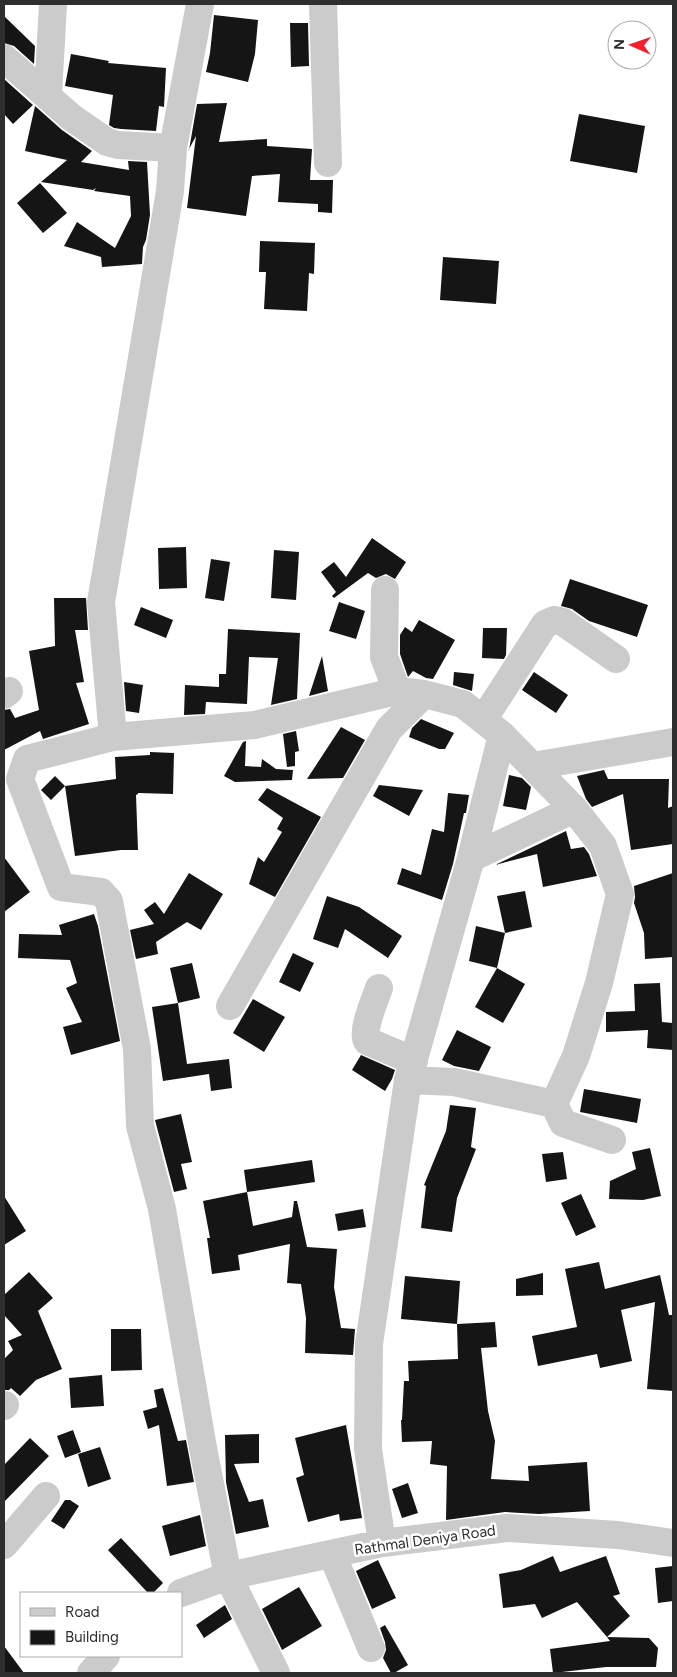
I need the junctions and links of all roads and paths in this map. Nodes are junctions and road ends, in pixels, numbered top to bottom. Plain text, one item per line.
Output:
1 (52, 4) edge
2 (200, 4) edge
3 (323, 4) edge
4 (4, 58) edge
5 (48, 95) junction
6 (173, 148) junction
7 (328, 163) dead end
8 (385, 590) dead end
9 (616, 659) dead end
10 (397, 691) junction
11 (424, 694) junction
12 (493, 728) junction
13 (113, 737) junction
14 (673, 742) edge
15 (533, 766) junction
16 (574, 809) junction
17 (471, 858) junction
18 (379, 988) dead end
19 (230, 1006) dead end
20 (411, 1070) junction
21 (554, 1104) junction
22 (612, 1140) dead end
23 (46, 1496) dead end
24 (382, 1543) junction
25 (673, 1543) edge
26 (4, 1545) edge
27 (332, 1554) junction
28 (228, 1576) junction
29 (182, 1593) edge
30 (371, 1648) dead end
31 (105, 1657) edge
32 (91, 1673) edge
33 (276, 1673) edge

1 - 5 street
2 - 6 street
3 - 7 street
4 - 5 street
5 - 6 street
6 - 13 street
8 - 10 street
9 - 12 street
10 - 11 street
10 - 13 street
11 - 12 street
11 - 19 street
12 - 15 street
12 - 17 street
13 - 28 street
14 - 15 street
15 - 16 street
16 - 17 street
16 - 21 street
17 - 20 street
18 - 20 street
20 - 21 street
20 - 24 street
21 - 22 street
23 - 26 street
24 - 25 street, Rathmal Deniya Road
24 - 27 street, Rathmal Deniya Road
27 - 28 street, Rathmal Deniya Road
27 - 30 street
28 - 29 street, Rathmal Deniya Road
28 - 33 street
31 - 32 street

